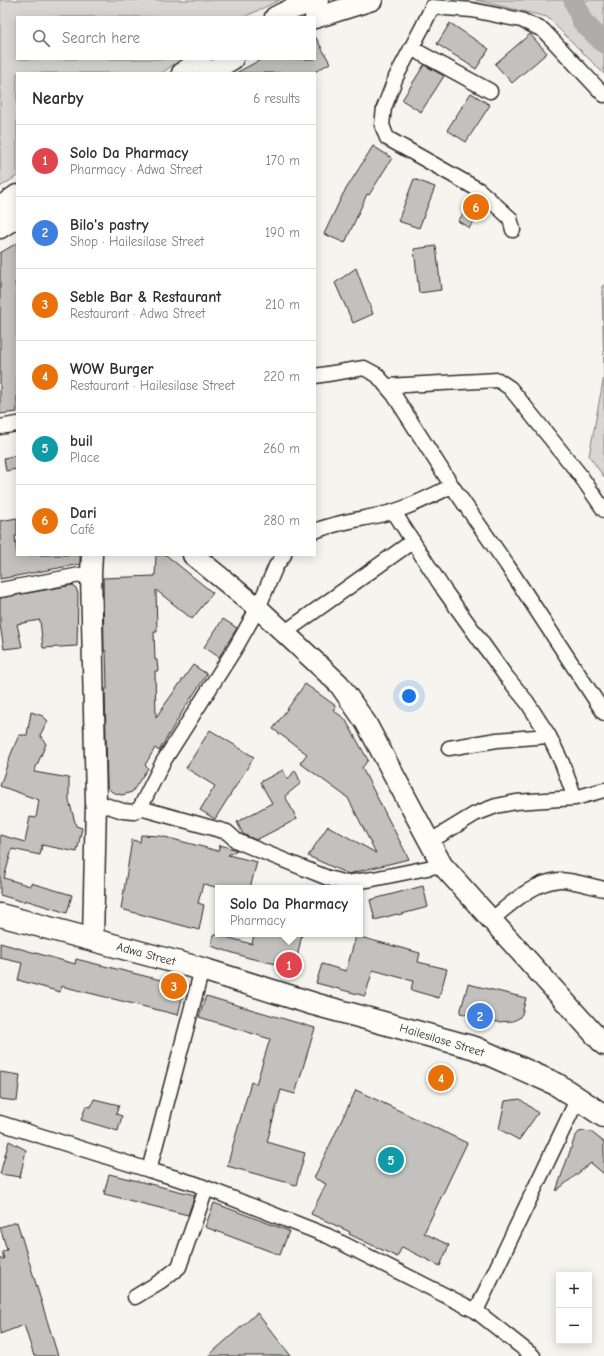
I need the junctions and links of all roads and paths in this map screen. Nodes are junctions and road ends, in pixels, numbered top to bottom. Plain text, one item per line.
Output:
1 (318, 0) edge
2 (372, 0) edge
3 (432, 3) edge
4 (277, 16) edge
5 (316, 18) edge
6 (411, 48) junction
7 (200, 60) edge
8 (231, 60) edge
9 (183, 72) edge
10 (212, 72) edge
11 (490, 91) dead end
12 (604, 95) edge
13 (16, 196) edge
14 (0, 206) edge
15 (16, 218) edge
16 (0, 228) edge
17 (513, 230) dead end
18 (316, 376) edge
19 (386, 386) junction
20 (16, 424) edge
21 (0, 427) edge
22 (452, 486) junction
23 (604, 510) edge
24 (394, 512) junction
25 (316, 531) edge
26 (413, 541) junction
27 (194, 556) edge
28 (283, 556) edge
29 (92, 564) edge
30 (0, 590) edge
31 (258, 608) junction
32 (284, 633) junction
33 (604, 712) edge
34 (549, 736) junction
35 (449, 748) dead end
36 (604, 790) edge
37 (575, 798) junction
38 (96, 802) junction
39 (140, 808) junction
40 (429, 842) junction
41 (442, 865) junction
42 (604, 889) edge
43 (0, 915) edge
44 (491, 920) junction
45 (93, 940) junction
46 (202, 969) junction
47 (314, 1004) joint
48 (604, 1045) edge
49 (578, 1098) junction
50 (604, 1116) edge
51 (0, 1123) edge
52 (149, 1170) junction
53 (196, 1184) junction
54 (135, 1297) dead end
55 (476, 1311) junction
56 (533, 1356) edge

1 - 4 street
2 - 5 street
3 - 6 street
3 - 12 street
6 - 11 street
6 - 17 street
7 - 9 street
8 - 10 street
13 - 14 street
15 - 16 street
18 - 19 street
19 - 22 street
19 - 23 street
20 - 21 street
22 - 24 street
22 - 33 street
24 - 25 street
24 - 26 street
26 - 32 street
26 - 34 street
27 - 31 street
28 - 31 street
29 - 30 street
29 - 38 street
31 - 32 street
31 - 39 street
32 - 40 street
34 - 35 street
34 - 37 street
36 - 37 street
37 - 40 street
38 - 39 street
38 - 45 street
39 - 41 street
40 - 41 street
41 - 44 street
42 - 44 street
43 - 45 main road, Adwa Street
44 - 48 street
45 - 46 main road, Adwa Street
46 - 47 main road, Adwa Street
46 - 52 street
47 - 49 main road, Hailesilase Street
49 - 50 main road, Hailesilase Street
49 - 55 street
51 - 52 street
52 - 53 street
53 - 54 street
53 - 55 street
55 - 56 street

